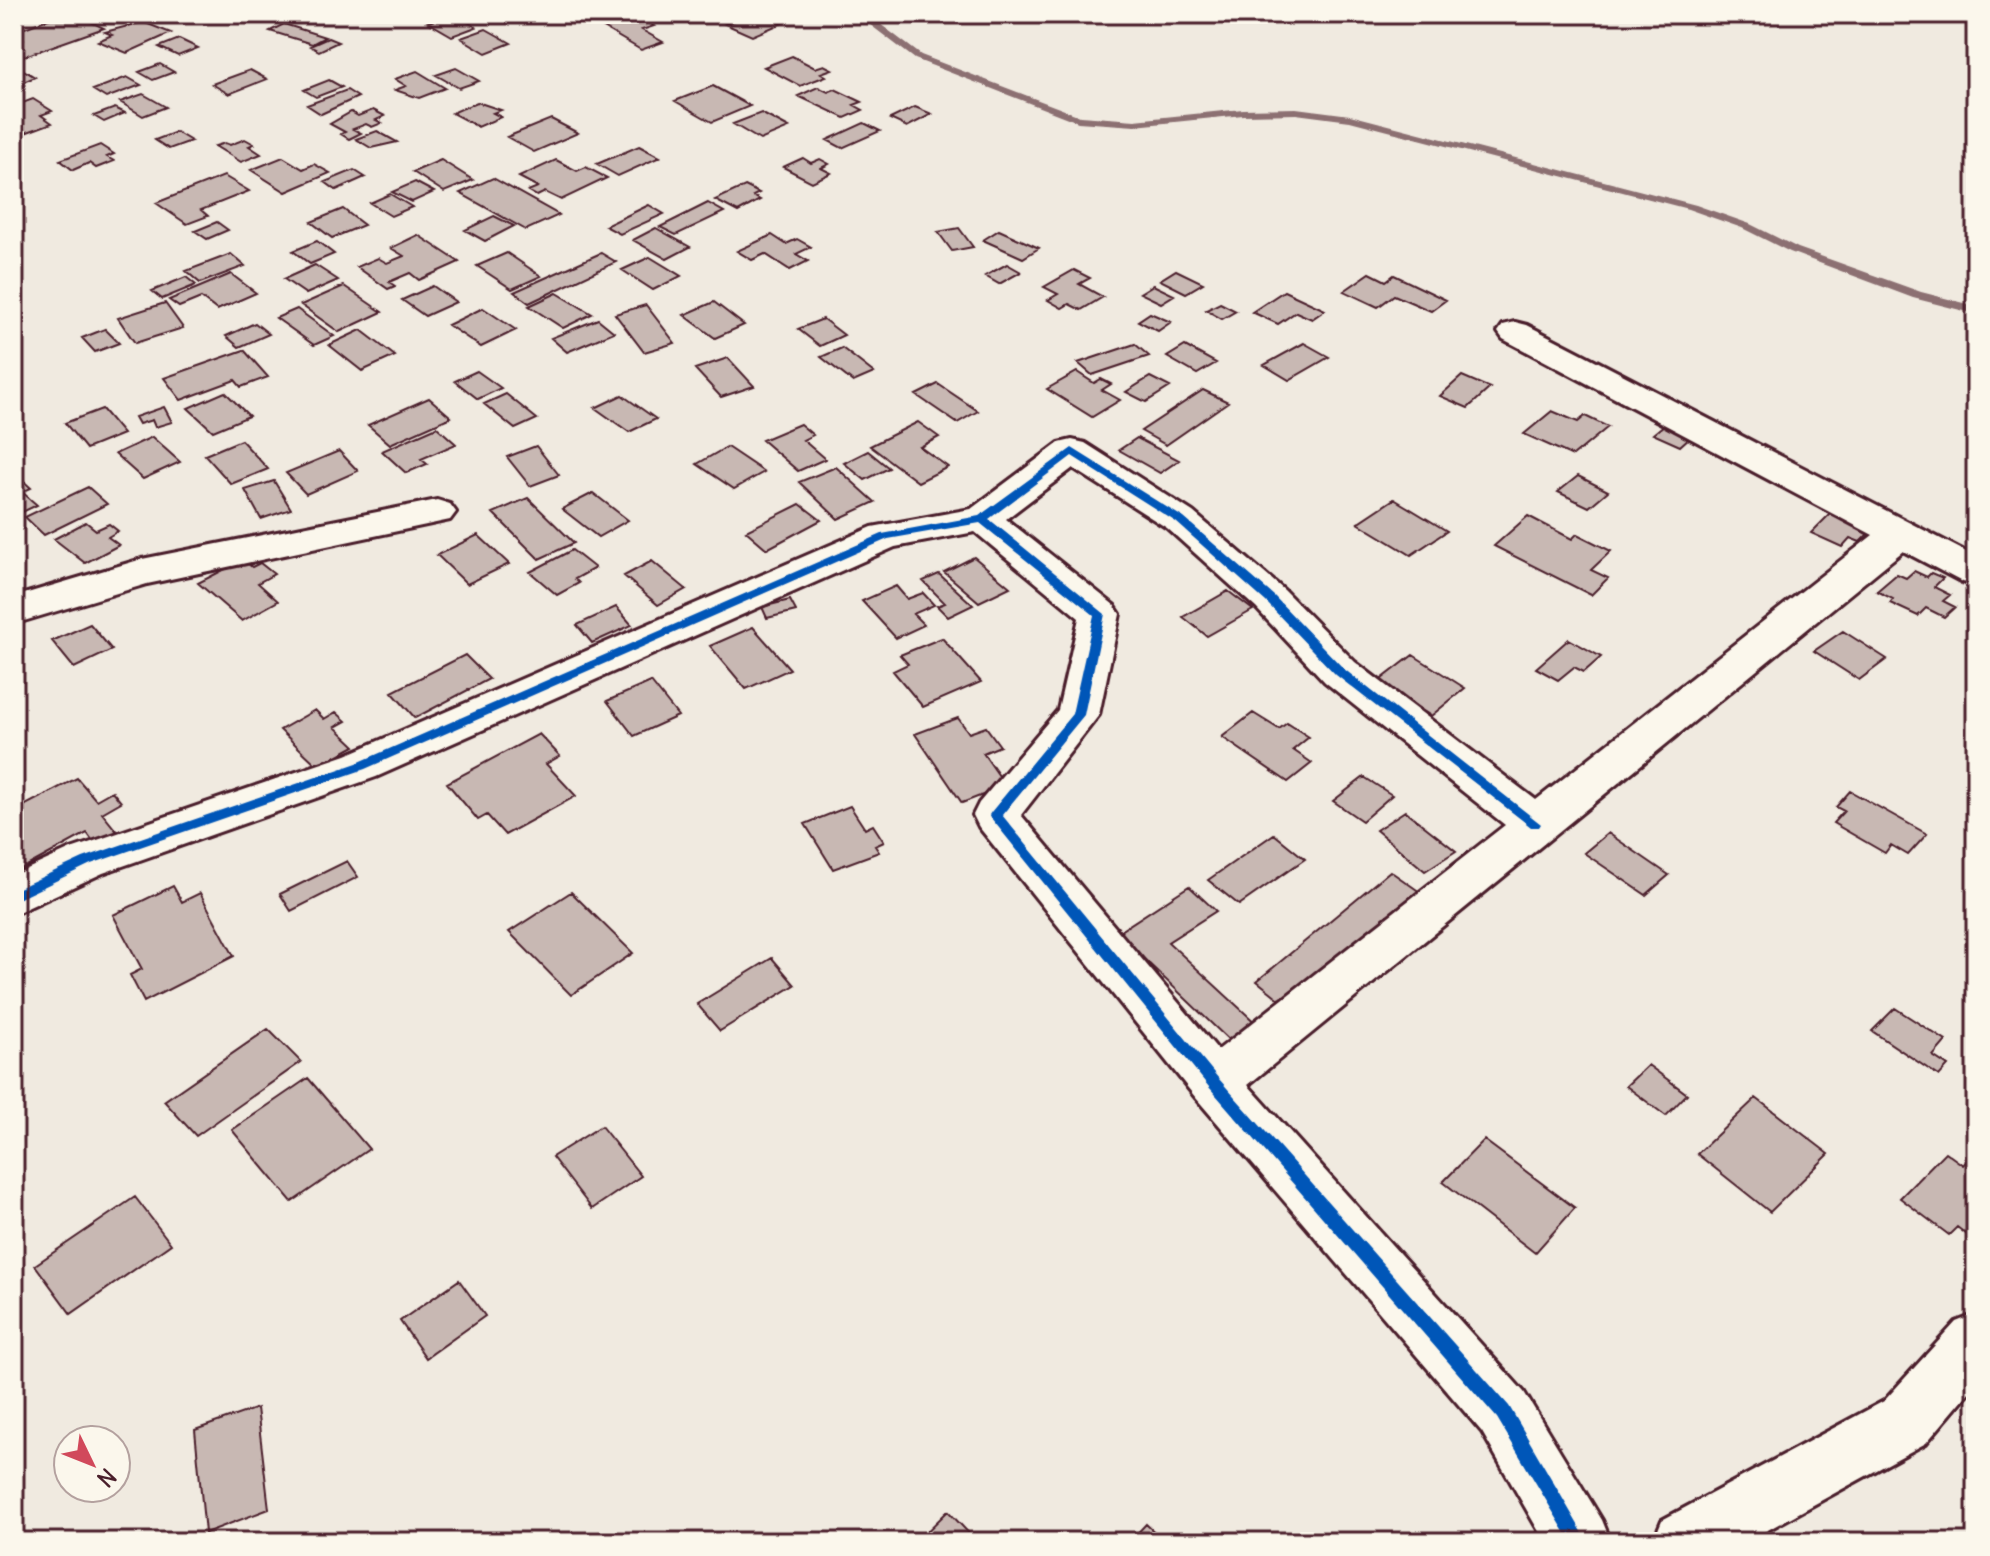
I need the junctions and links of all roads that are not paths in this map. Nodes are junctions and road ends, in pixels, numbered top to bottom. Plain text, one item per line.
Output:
1 (1515, 332) dead end
2 (437, 512) dead end
3 (982, 519) junction
4 (1900, 533) junction
5 (1976, 573) edge
6 (14, 611) edge
7 (1535, 824) junction
8 (14, 896) edge
9 (1214, 1083) junction
10 (1976, 1341) edge
11 (1580, 1542) edge
12 (1684, 1542) edge

1 - 4 street
2 - 6 street
3 - 7 street
3 - 8 street
3 - 9 street
4 - 5 street
4 - 7 street
7 - 9 street
9 - 11 street
10 - 12 street

